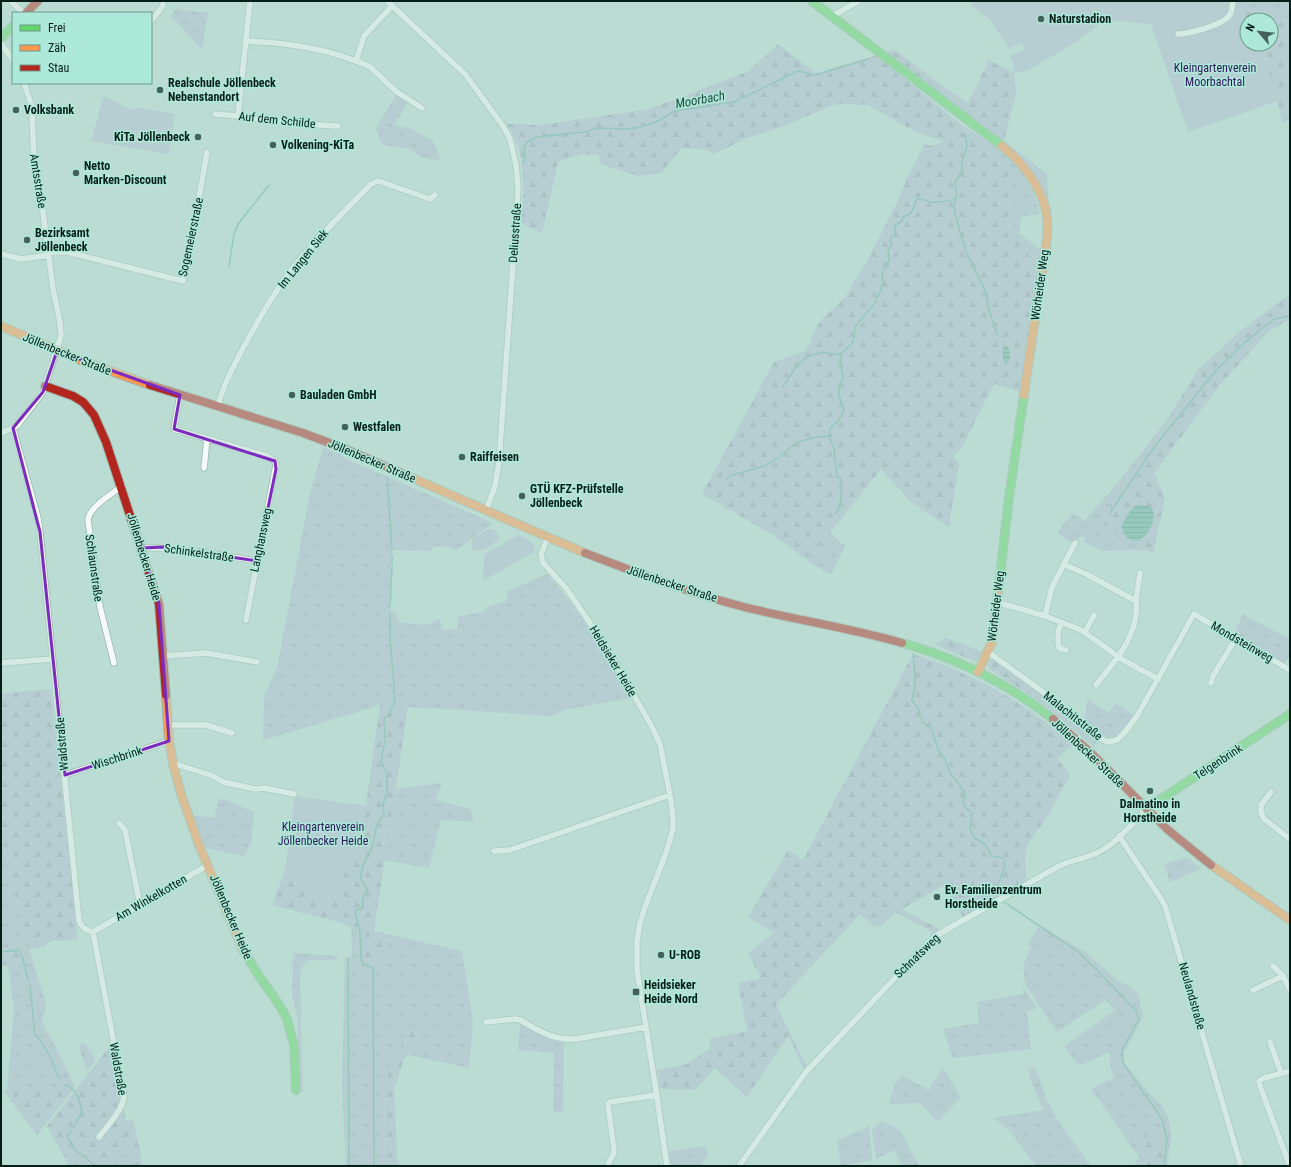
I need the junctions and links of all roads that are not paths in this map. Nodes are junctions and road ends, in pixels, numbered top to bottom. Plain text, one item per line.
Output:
1 (12, 1) edge
2 (38, 1) edge
3 (164, 1) edge
4 (250, 1) edge
5 (387, 1) edge
6 (812, 1) edge
7 (859, 1) edge
8 (1233, 1) edge
9 (392, 6) junction
10 (24, 12) edge
11 (26, 12) edge
12 (832, 16) junction
13 (152, 20) edge
14 (12, 27) edge
15 (1178, 34) dead end
16 (1, 38) edge
17 (246, 41) junction
18 (1, 44) edge
19 (12, 59) edge
20 (356, 61) junction
21 (24, 84) edge
22 (422, 108) dead end
23 (215, 114) dead end
24 (238, 116) junction
25 (338, 126) dead end
26 (207, 152) dead end
27 (435, 195) dead end
28 (1, 254) edge
29 (49, 254) junction
30 (1, 326) edge
31 (57, 351) junction
32 (45, 386) junction
33 (180, 395) junction
34 (218, 406) junction
35 (13, 428) junction
36 (1, 433) edge
37 (207, 438) junction
38 (204, 468) dead end
39 (122, 486) junction
40 (486, 511) junction
41 (548, 537) junction
42 (1075, 543) dead end
43 (141, 548) junction
44 (257, 561) junction
45 (1064, 564) junction
46 (1140, 573) dead end
47 (996, 602) junction
48 (1136, 602) junction
49 (1194, 614) joint
50 (1094, 615) dead end
51 (1045, 616) junction
52 (246, 620) dead end
53 (1061, 622) junction
54 (1085, 632) junction
55 (1236, 638) junction
56 (1066, 650) dead end
57 (988, 652) junction
58 (163, 656) junction
59 (1118, 657) junction
60 (52, 660) junction
61 (257, 662) dead end
62 (1, 663) edge
63 (114, 663) dead end
64 (1290, 670) edge
65 (978, 672) junction
66 (1158, 679) junction
67 (1211, 683) dead end
68 (1096, 685) dead end
69 (1290, 714) edge
70 (168, 725) junction
71 (232, 733) dead end
72 (169, 741) junction
73 (172, 763) junction
74 (65, 775) junction
75 (1271, 792) dead end
76 (294, 794) dead end
77 (670, 795) junction
78 (1146, 809) junction
79 (119, 823) dead end
80 (1119, 836) junction
81 (1290, 839) edge
82 (494, 851) dead end
83 (208, 865) junction
84 (140, 905) junction
85 (1290, 920) edge
86 (93, 932) junction
87 (1273, 966) dead end
88 (1283, 976) junction
89 (1253, 990) dead end
90 (1290, 990) edge
91 (486, 1022) dead end
92 (646, 1027) junction
93 (1270, 1042) dead end
94 (1290, 1071) edge
95 (1281, 1072) junction
96 (296, 1090) dead end
97 (657, 1095) junction
98 (99, 1137) dead end
99 (1290, 1165) edge
100 (607, 1166) edge
101 (667, 1166) edge
102 (739, 1166) edge
103 (1240, 1166) edge

1 - 10 street
2 - 11 street
3 - 13 street
4 - 17 street
5 - 9 street, Deliusstraße
6 - 12 street, Wörheider Weg
7 - 12 street
8 - 15 street
9 - 20 street
9 - 40 street, Deliusstraße
12 - 47 street, Wörheider Weg
14 - 16 street
17 - 20 street
17 - 24 street
18 - 19 street
20 - 22 street
21 - 29 street, Amtsstraße
23 - 24 street, Auf dem Schilde
24 - 25 street, Auf dem Schilde
26 - 29 street, Sogemeierstraße
27 - 34 street, Im Langen Siek
28 - 29 street
29 - 31 street, Amtsstraße
30 - 31 street, Jöllenbecker Straße
31 - 32 street
31 - 33 street, Jöllenbecker Straße
32 - 35 street
32 - 39 street, Jöllenbecker Heide
33 - 34 street, Jöllenbecker Straße
33 - 37 street
34 - 40 street, Jöllenbecker Straße
35 - 36 street
35 - 60 street, Waldstraße
37 - 38 street
37 - 44 street, Langhansweg
39 - 43 street, Jöllenbecker Heide
39 - 63 street, Schlaunstraße
40 - 41 street, Jöllenbecker Straße
41 - 65 street, Jöllenbecker Straße
41 - 77 street, Heidsieker Heide
42 - 45 street
43 - 44 street, Schinkelstraße
43 - 58 street, Jöllenbecker Heide
44 - 52 street, Langhansweg
45 - 48 street
45 - 51 street
46 - 48 street
47 - 51 street
47 - 57 street, Wörheider Weg
48 - 59 street
49 - 55 street, Mondsteinweg
49 - 66 street, Malachitstraße
50 - 54 street
51 - 53 street
53 - 54 street
53 - 56 street
54 - 59 street
55 - 64 street, Mondsteinweg
55 - 67 street
57 - 65 street, Wörheider Weg
57 - 66 street, Malachitstraße
58 - 61 street
58 - 70 street, Jöllenbecker Heide
59 - 66 street
59 - 68 street
60 - 62 street
60 - 74 street, Waldstraße
65 - 78 street, Jöllenbecker Straße
69 - 78 street, Telgenbrink
70 - 71 street
70 - 72 street, Jöllenbecker Heide
72 - 73 street, Jöllenbecker Heide
72 - 74 street, Wischbrink
73 - 76 street
73 - 83 street, Jöllenbecker Heide
74 - 86 street, Waldstraße
75 - 81 street
77 - 82 street
77 - 92 street, Heidsieker Heide
78 - 80 street, Schnatsweg
78 - 85 street, Jöllenbecker Straße
79 - 84 street
80 - 102 street, Schnatsweg
80 - 103 street, Neulandstraße
83 - 84 street, Am Winkelkotten
83 - 96 street, Jöllenbecker Heide
84 - 86 street, Am Winkelkotten
86 - 98 street, Waldstraße
87 - 88 street
88 - 89 street
88 - 90 street
91 - 92 street
92 - 97 street, Heidsieker Heide
93 - 95 street
94 - 95 street
95 - 99 street
97 - 100 street
97 - 101 street, Heidsieker Heide

